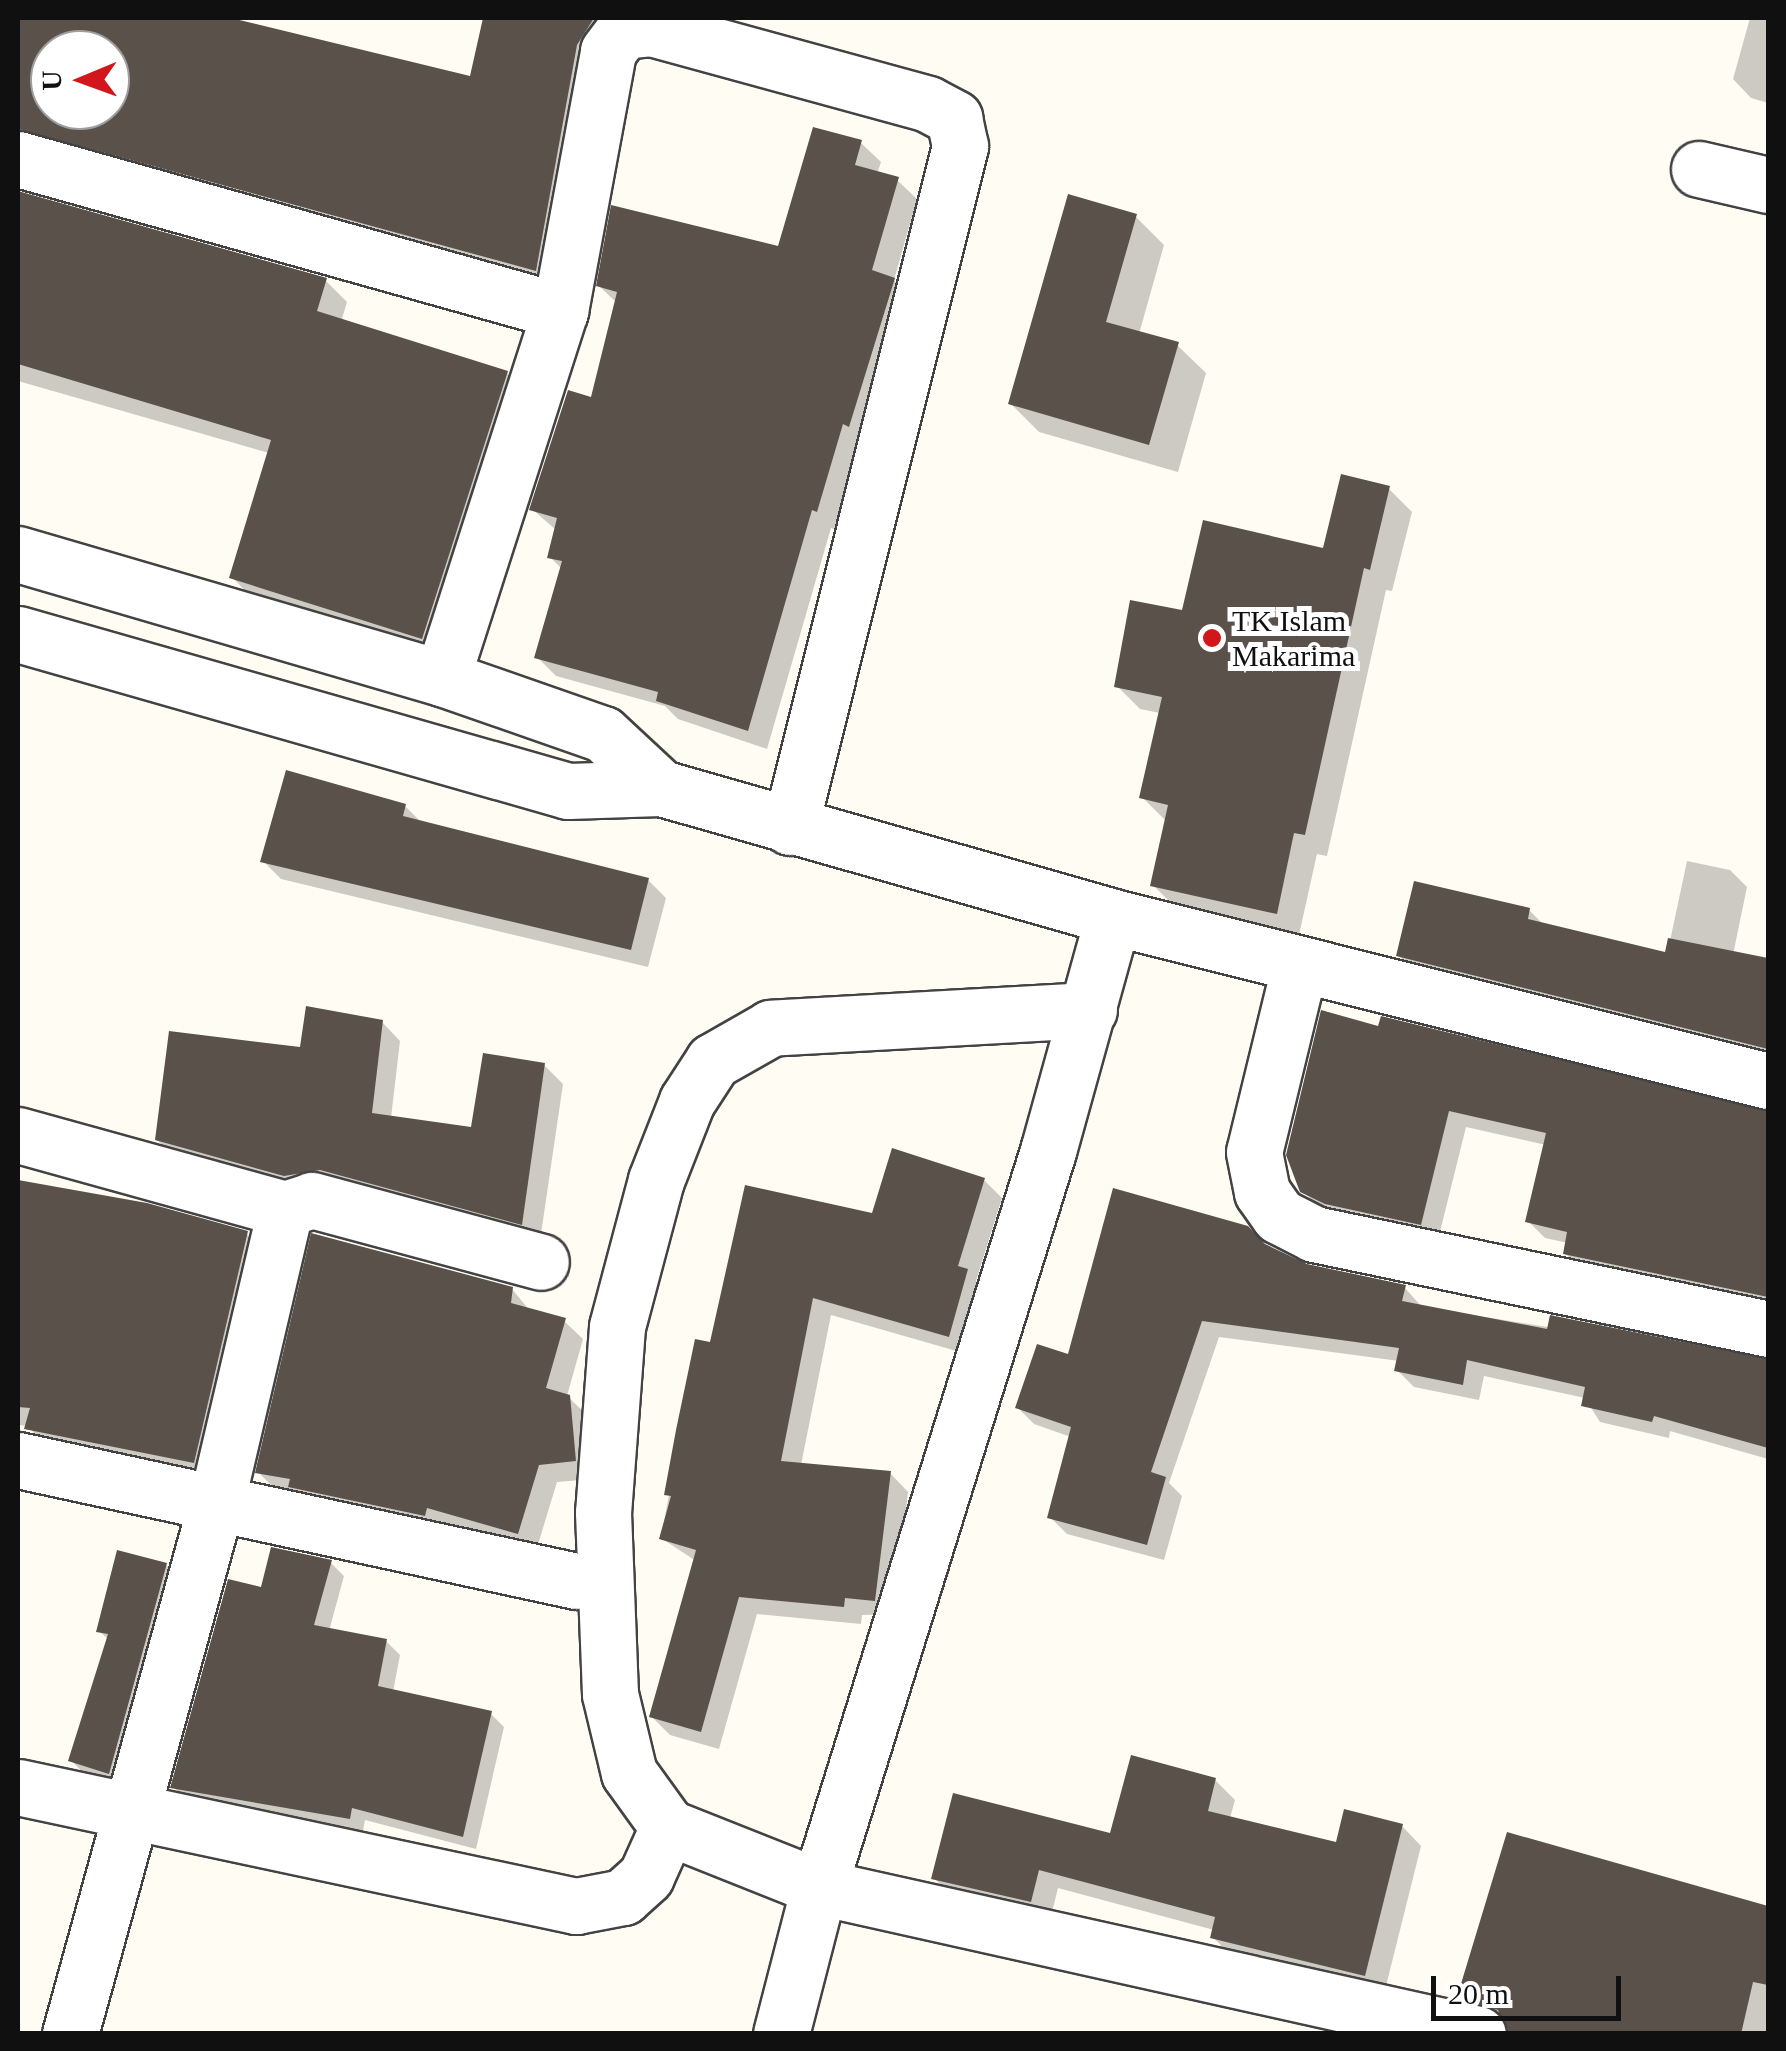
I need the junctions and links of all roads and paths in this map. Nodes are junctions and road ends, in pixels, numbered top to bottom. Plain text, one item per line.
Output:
1 (18, 159) edge
2 (1699, 169) dead end
3 (1768, 185) edge
4 (560, 311) junction
5 (18, 554) edge
6 (238, 621) junction
7 (18, 634) edge
8 (442, 678) junction
9 (215, 690) junction
10 (661, 788) junction
11 (790, 827) junction
12 (1113, 917) junction
13 (1299, 968) junction
14 (1088, 1010) junction
15 (1768, 1081) edge
16 (18, 1135) edge
17 (285, 1209) junction
18 (542, 1262) dead end
19 (1768, 1329) edge
20 (18, 1460) edge
21 (216, 1504) junction
22 (576, 1581) dead end
23 (18, 1786) edge
24 (131, 1808) junction
25 (668, 1827) junction
26 (819, 1887) junction
27 (70, 2034) edge
28 (781, 2034) edge
29 (1478, 2034) edge

1 - 4 street
2 - 3 street
4 - 8 street
4 - 11 street
5 - 6 street
6 - 8 street
6 - 9 street
7 - 9 street
8 - 10 street
9 - 10 street
10 - 11 street
11 - 12 street
12 - 13 street
12 - 14 street
13 - 15 street
13 - 19 street
14 - 25 street
14 - 26 street
16 - 17 street
17 - 18 street
17 - 21 street
20 - 21 street
21 - 22 street
21 - 24 street
23 - 24 street
24 - 25 street
24 - 27 street
25 - 26 street
26 - 28 street
26 - 29 street

